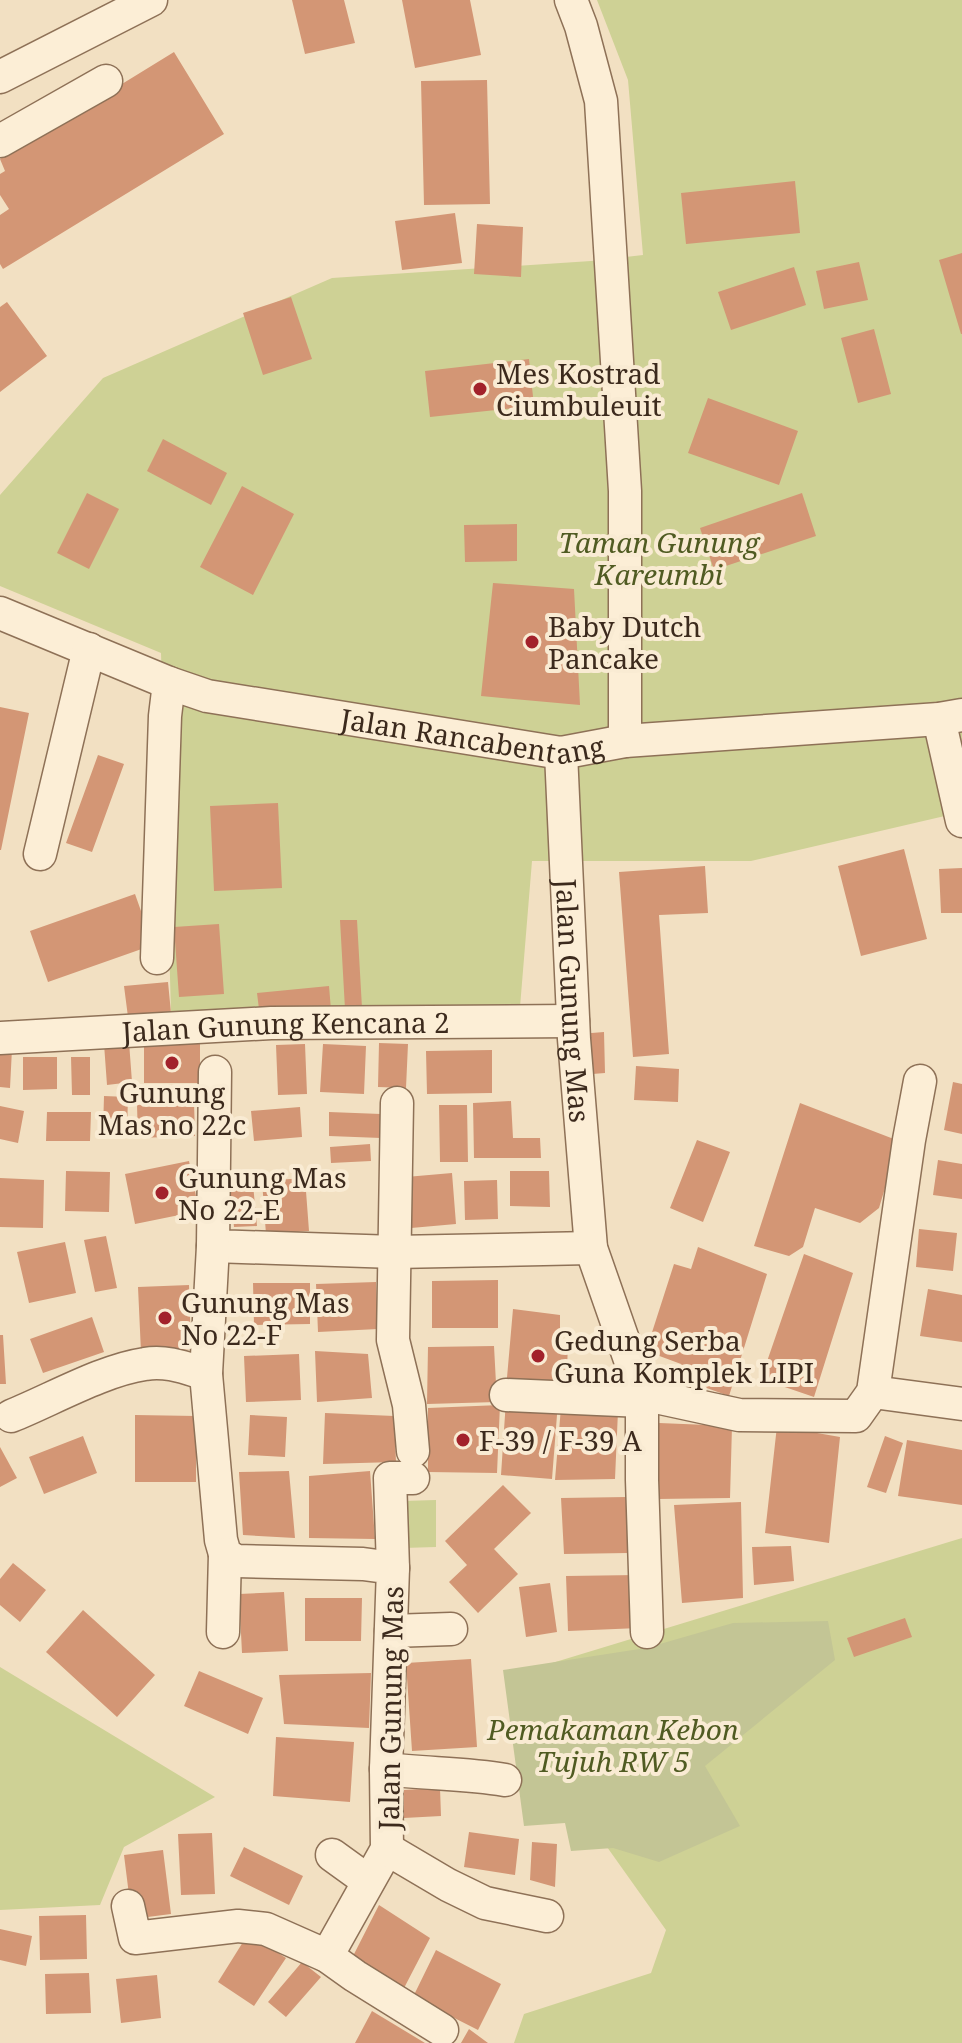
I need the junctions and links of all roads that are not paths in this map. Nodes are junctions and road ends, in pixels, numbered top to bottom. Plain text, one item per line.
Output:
1 (151, 0) edge
2 (571, 0) edge
3 (0, 77) edge
4 (106, 81) dead end
5 (0, 141) edge
6 (0, 613) edge
7 (89, 649) junction
8 (169, 683) junction
9 (951, 717) edge
10 (625, 741) junction
11 (561, 753) junction
12 (962, 821) edge
13 (40, 854) dead end
14 (157, 958) dead end
15 (573, 1021) junction
16 (0, 1038) edge
17 (215, 1072) dead end
18 (920, 1081) dead end
19 (397, 1103) dead end
20 (213, 1246) junction
21 (591, 1248) junction
22 (395, 1252) junction
23 (206, 1374) junction
24 (873, 1392) junction
25 (506, 1395) dead end
26 (642, 1397) junction
27 (962, 1404) edge
28 (11, 1416) dead end
29 (225, 1554) junction
30 (393, 1568) junction
31 (451, 1629) dead end
32 (391, 1631) junction
33 (223, 1632) dead end
34 (647, 1632) dead end
35 (386, 1769) junction
36 (505, 1780) dead end
37 (387, 1849) junction
38 (332, 1855) dead end
39 (368, 1881) junction
40 (128, 1906) dead end
41 (547, 1916) dead end
42 (327, 1956) junction
43 (442, 2030) dead end

1 - 3 street
2 - 10 street
4 - 5 street
6 - 7 street, Jalan Rancabentang
7 - 8 street, Jalan Rancabentang
7 - 13 street
8 - 11 street, Jalan Rancabentang
8 - 14 street
9 - 10 street, Jalan Rancabentang
9 - 12 street
10 - 11 street, Jalan Rancabentang
11 - 15 street, Jalan Gunung Mas
15 - 16 street, Jalan Gunung Kencana 2
15 - 21 street, Jalan Gunung Mas
17 - 20 street
18 - 24 street
19 - 22 street, Jalan Gunung Mas
20 - 22 street
20 - 23 street
21 - 22 street
21 - 26 street, Jalan Gunung Mas
22 - 30 street, Jalan Gunung Mas
23 - 28 street
23 - 29 street
24 - 26 street
24 - 27 street
25 - 26 street
26 - 34 street, Jalan Gunung Mas
29 - 30 street, Jalan Gunung Mas
29 - 33 street
30 - 32 street, Jalan Gunung Mas
31 - 32 street
32 - 35 street, Jalan Gunung Mas
35 - 36 street
35 - 37 street, Jalan Gunung Mas
37 - 39 street, Jalan Gunung Mas
37 - 41 street, Jalan Gunung Mas
38 - 39 street
39 - 42 street, Jalan Gunung Mas
40 - 42 street
42 - 43 street

